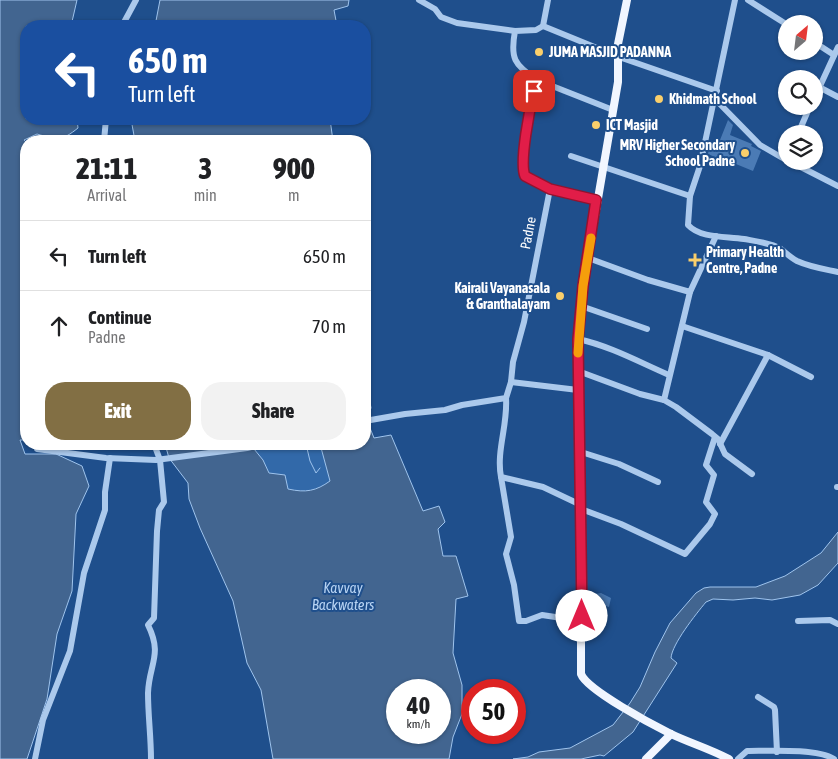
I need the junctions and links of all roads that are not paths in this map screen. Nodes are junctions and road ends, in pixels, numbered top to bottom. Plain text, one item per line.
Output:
1 (136, 0) edge
2 (419, 0) edge
3 (548, 0) edge
4 (627, 0) edge
5 (734, 0) edge
6 (748, 0) edge
7 (778, 19) edge
8 (125, 20) edge
9 (543, 26) junction
10 (515, 31) junction
11 (838, 47) edge
12 (823, 48) edge
13 (834, 55) junction
14 (619, 57) junction
15 (823, 78) edge
16 (537, 80) junction
17 (823, 89) edge
18 (717, 91) junction
19 (838, 97) edge
20 (715, 99) junction
21 (613, 110) junction
22 (778, 155) edge
23 (571, 156) dead end
24 (603, 166) junction
25 (807, 170) edge
26 (838, 186) edge
27 (550, 189) junction
28 (690, 196) junction
29 (596, 200) junction
30 (716, 236) junction
31 (588, 258) junction
32 (838, 272) edge
33 (690, 292) junction
34 (581, 306) junction
35 (682, 326) junction
36 (647, 329) dead end
37 (578, 339) junction
38 (768, 355) junction
39 (578, 371) junction
40 (669, 375) junction
41 (811, 377) dead end
42 (511, 382) junction
43 (578, 390) junction
44 (506, 398) junction
45 (664, 400) junction
46 (371, 420) edge
47 (715, 437) junction
48 (720, 444) junction
49 (45, 450) edge
50 (157, 450) edge
51 (227, 450) edge
52 (581, 452) junction
53 (110, 458) junction
54 (163, 460) junction
55 (752, 474) dead end
56 (501, 477) junction
57 (658, 482) dead end
58 (581, 507) junction
59 (582, 621) junction
60 (798, 621) dead end
61 (838, 624) edge
62 (758, 698) dead end
63 (671, 734) junction
64 (776, 752) junction
65 (35, 759) edge
66 (151, 759) edge
67 (646, 759) edge
68 (729, 759) edge
69 (738, 759) edge
70 (834, 759) edge

1 - 8 street
2 - 10 street
3 - 9 street
4 - 14 main road
5 - 18 street
6 - 7 street
9 - 10 street
9 - 14 street
10 - 16 street
11 - 13 street
12 - 13 street
13 - 15 street
14 - 18 street
14 - 21 main road
16 - 21 street
16 - 27 street
17 - 19 street
18 - 20 street
20 - 22 street
20 - 28 street
21 - 24 main road
23 - 24 street
24 - 28 street
24 - 29 main road
25 - 26 street
27 - 29 street
27 - 42 street, Padne
28 - 30 street
29 - 31 main road
30 - 32 street
30 - 33 street
31 - 33 street
31 - 34 main road
33 - 35 street
34 - 36 street
34 - 37 main road
35 - 38 street
35 - 40 street
37 - 39 main road
37 - 40 street
38 - 41 street
38 - 48 street
39 - 43 main road
39 - 45 street
40 - 45 street
42 - 43 street
42 - 44 street, Padne
43 - 52 main road
44 - 46 street
44 - 56 street, Padne
45 - 47 street
47 - 48 street
47 - 58 street
48 - 55 street
49 - 53 street
50 - 54 street
51 - 54 street
52 - 57 street
52 - 58 main road
53 - 54 street
53 - 65 street
54 - 66 street
56 - 58 street
56 - 59 street, Padne
58 - 59 main road
59 - 63 main road
60 - 61 street
62 - 64 street
63 - 67 main road
63 - 68 main road
64 - 69 street
64 - 70 street

